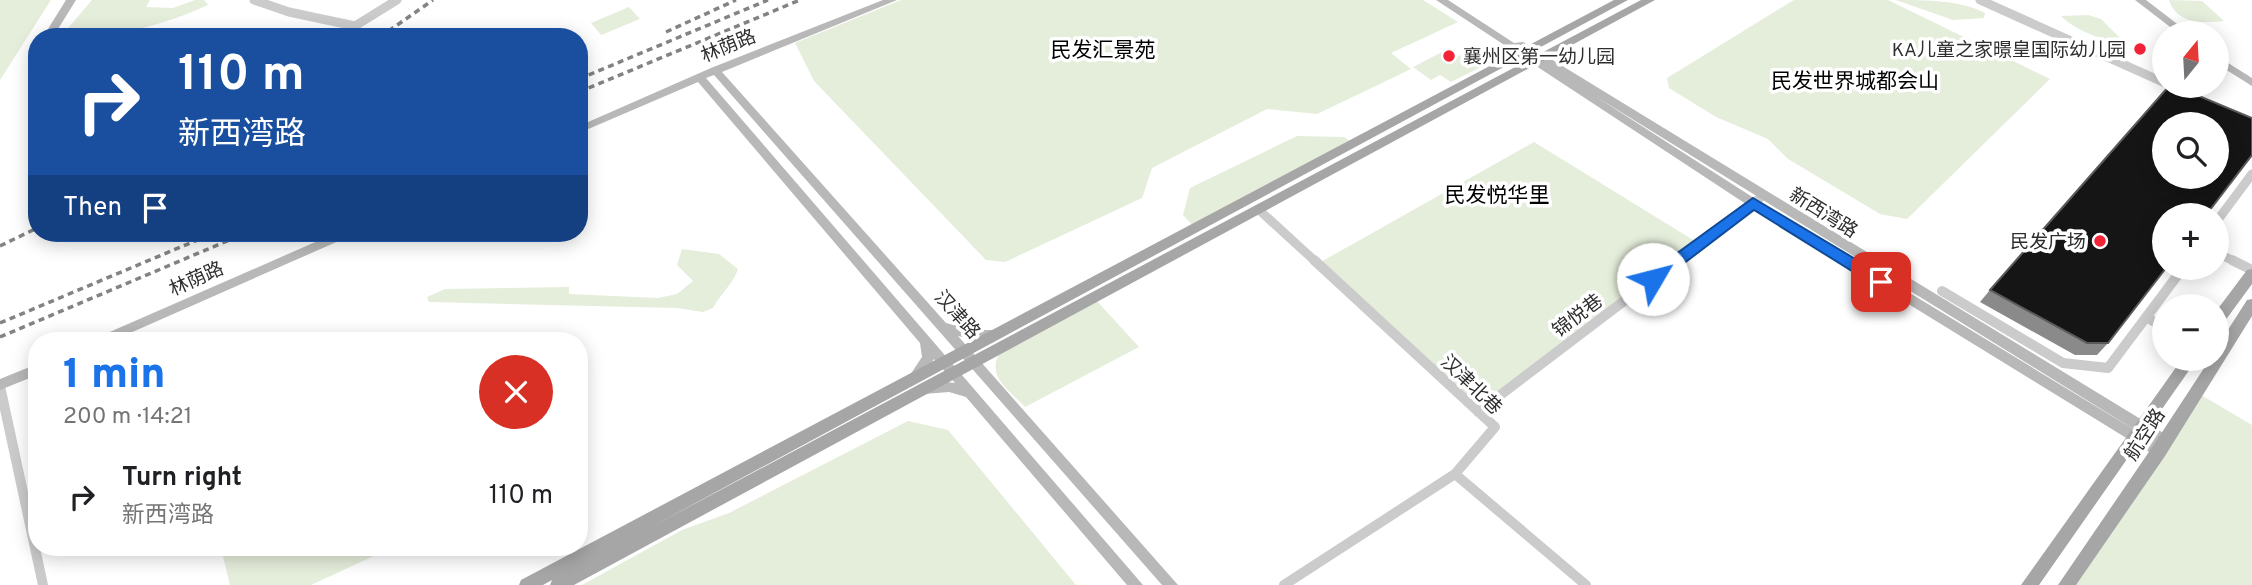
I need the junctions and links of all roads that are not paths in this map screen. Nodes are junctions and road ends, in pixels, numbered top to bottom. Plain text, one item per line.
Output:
1 (71, 0) edge
2 (254, 0) edge
3 (397, 0) edge
4 (892, 0) edge
5 (1441, 0) edge
6 (1622, 0) edge
7 (1648, 0) edge
8 (1980, 0) edge
9 (2130, 0) edge
10 (2140, 0) edge
11 (2158, 21) edge
12 (2168, 21) edge
13 (54, 28) edge
14 (1532, 55) junction
15 (2230, 68) edge
16 (715, 70) junction
17 (2230, 75) edge
18 (699, 77) junction
19 (2152, 77) edge
20 (2252, 83) edge
21 (2252, 90) edge
22 (588, 126) edge
23 (2251, 178) edge
24 (1764, 195) junction
25 (1753, 203) junction
26 (2229, 206) edge
27 (1258, 208) junction
28 (326, 242) edge
29 (2229, 260) edge
30 (2252, 272) edge
31 (2174, 280) edge
32 (1942, 291) dead end
33 (2229, 304) edge
34 (2252, 304) edge
35 (2146, 317) junction
36 (2152, 320) edge
37 (944, 327) junction
38 (120, 332) edge
39 (926, 340) junction
40 (999, 340) junction
41 (969, 356) junction
42 (949, 367) junction
43 (2181, 371) edge
44 (28, 373) edge
45 (990, 379) junction
46 (918, 384) junction
47 (0, 386) edge
48 (971, 393) junction
49 (1478, 412) junction
50 (2137, 431) junction
51 (2162, 446) junction
52 (1455, 474) junction
53 (28, 516) edge
54 (588, 554) edge
55 (37, 556) edge
56 (583, 556) edge
57 (43, 585) edge
58 (527, 585) edge
59 (558, 585) edge
60 (1136, 585) edge
61 (1171, 585) edge
62 (1284, 585) edge
63 (1586, 585) edge
64 (2029, 585) edge
65 (2066, 585) edge

1 - 13 street
2 - 3 street
4 - 16 street, 林荫路
5 - 14 street, 新西湾路
6 - 14 main road
7 - 14 main road
8 - 19 street
9 - 11 street
10 - 12 street
14 - 24 street, 新西湾路
14 - 25 street, 新西湾路
14 - 27 main road
14 - 40 main road
15 - 20 street
16 - 18 street, 林荫路
16 - 37 street, 汉津路
17 - 21 street
18 - 22 street, 林荫路
18 - 39 street
23 - 26 street
24 - 25 street, 锦悦巷
24 - 50 street, 新西湾路
25 - 49 street, 锦悦巷
25 - 50 street, 新西湾路
27 - 40 main road
27 - 49 street, 汉津北巷
28 - 38 street, 林荫路
29 - 30 street
30 - 33 main road
31 - 35 street
32 - 35 street
34 - 51 main road, 航空路
35 - 36 street
37 - 40 street
37 - 41 street, 汉津路
39 - 42 street
39 - 46 street
40 - 41 main road
40 - 45 street
41 - 42 main road
41 - 45 street, 汉津路
42 - 46 main road
42 - 48 street
43 - 50 main road, 航空路
44 - 47 street
45 - 61 street, 汉津路
46 - 48 street
46 - 54 main road
46 - 59 main road
47 - 53 street
48 - 60 street
49 - 52 street, 汉津北巷
50 - 51 street, 新西湾路
50 - 64 main road, 航空路
51 - 65 main road, 航空路
52 - 62 street
52 - 63 street
55 - 57 street
56 - 58 main road

